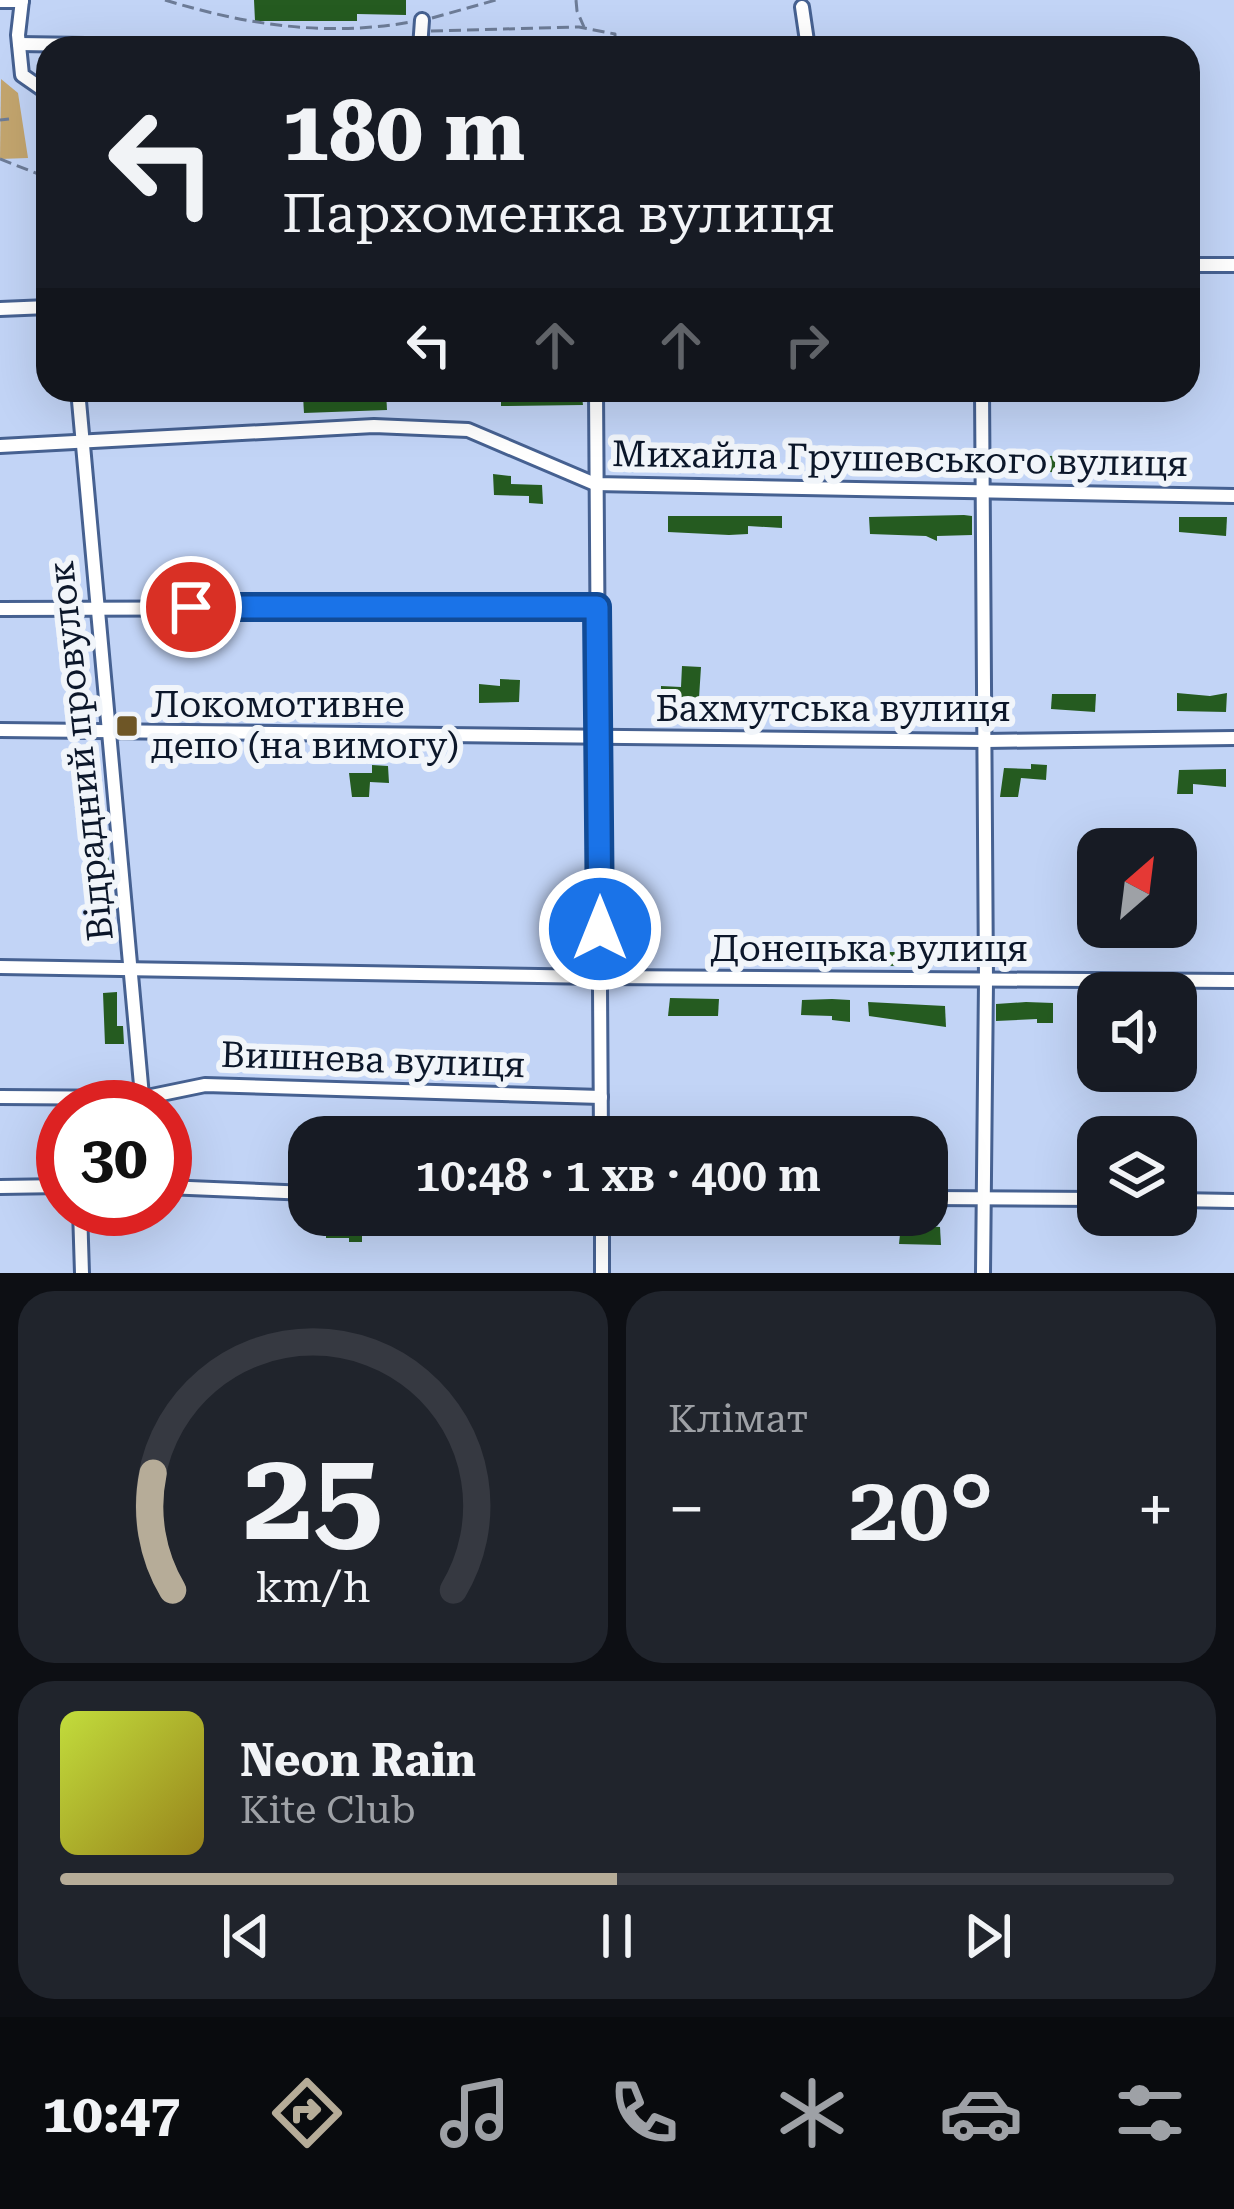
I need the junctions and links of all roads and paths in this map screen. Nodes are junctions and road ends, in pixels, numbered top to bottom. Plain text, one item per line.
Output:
1 (22, 0) edge
2 (165, 0) edge
3 (496, 0) edge
4 (577, 0) edge
5 (0, 1) edge
6 (802, 7) dead end
7 (422, 25) junction
8 (585, 28) junction
9 (421, 36) edge
10 (615, 36) edge
11 (806, 36) edge
12 (19, 44) junction
13 (36, 44) edge
14 (36, 88) edge
15 (0, 119) edge
16 (9, 119) dead end
17 (0, 161) edge
18 (36, 174) edge
19 (1200, 265) edge
20 (1234, 265) edge
21 (36, 307) edge
22 (0, 308) edge
23 (79, 402) edge
24 (596, 402) edge
25 (982, 402) edge
26 (81, 443) junction
27 (0, 446) edge
28 (595, 484) junction
29 (983, 494) junction
30 (1234, 496) edge
31 (97, 607) junction
32 (597, 607) junction
33 (0, 609) edge
34 (0, 730) edge
35 (109, 733) junction
36 (600, 737) junction
37 (1234, 738) edge
38 (985, 741) junction
39 (0, 967) edge
40 (133, 968) junction
41 (600, 977) junction
42 (986, 981) junction
43 (1234, 981) edge
44 (141, 1080) edge
45 (192, 1089) edge
46 (0, 1096) edge
47 (601, 1097) junction
48 (36, 1098) edge
49 (601, 1116) edge
50 (0, 1186) edge
51 (36, 1186) edge
52 (192, 1188) edge
53 (288, 1192) edge
54 (948, 1198) edge
55 (986, 1198) junction
56 (1077, 1199) edge
57 (1197, 1201) edge
58 (1234, 1202) edge
59 (81, 1236) edge
60 (602, 1236) edge
61 (82, 1273) edge
62 (602, 1273) edge
63 (982, 1273) edge

1 - 5 street
1 - 12 street
2 - 7 path
3 - 7 path
4 - 8 path
6 - 11 street
7 - 8 path
7 - 9 street
8 - 10 path
12 - 13 street
12 - 14 street
15 - 16 path
17 - 18 path
19 - 20 street
21 - 22 street
23 - 26 street, Відрадний провулок
24 - 28 street
25 - 29 street
26 - 27 street, Михайла Грушевського вулиця
26 - 28 street, Михайла Грушевського вулиця
26 - 31 street, Відрадний провулок
28 - 29 street, Михайла Грушевського вулиця
28 - 32 street
29 - 30 street, Михайла Грушевського вулиця
29 - 38 street
31 - 32 street
31 - 33 street
31 - 35 street, Відрадний провулок
32 - 36 street
34 - 35 street, Бахмутська вулиця
35 - 36 street, Бахмутська вулиця
35 - 40 street, Відрадний провулок
36 - 38 street, Бахмутська вулиця
36 - 41 street
37 - 38 street, Бахмутська вулиця
38 - 42 street
39 - 40 street, Донецька вулиця
40 - 41 street, Донецька вулиця
40 - 44 street, Відрадний провулок
41 - 42 street, Донецька вулиця
41 - 47 street
42 - 43 street, Донецька вулиця
42 - 55 street
45 - 47 street, Вишнева вулиця
46 - 48 street, Вишнева вулиця
47 - 49 street
50 - 51 street
52 - 53 street
54 - 55 street
55 - 56 street
55 - 63 street
57 - 58 street
59 - 61 street
60 - 62 street

